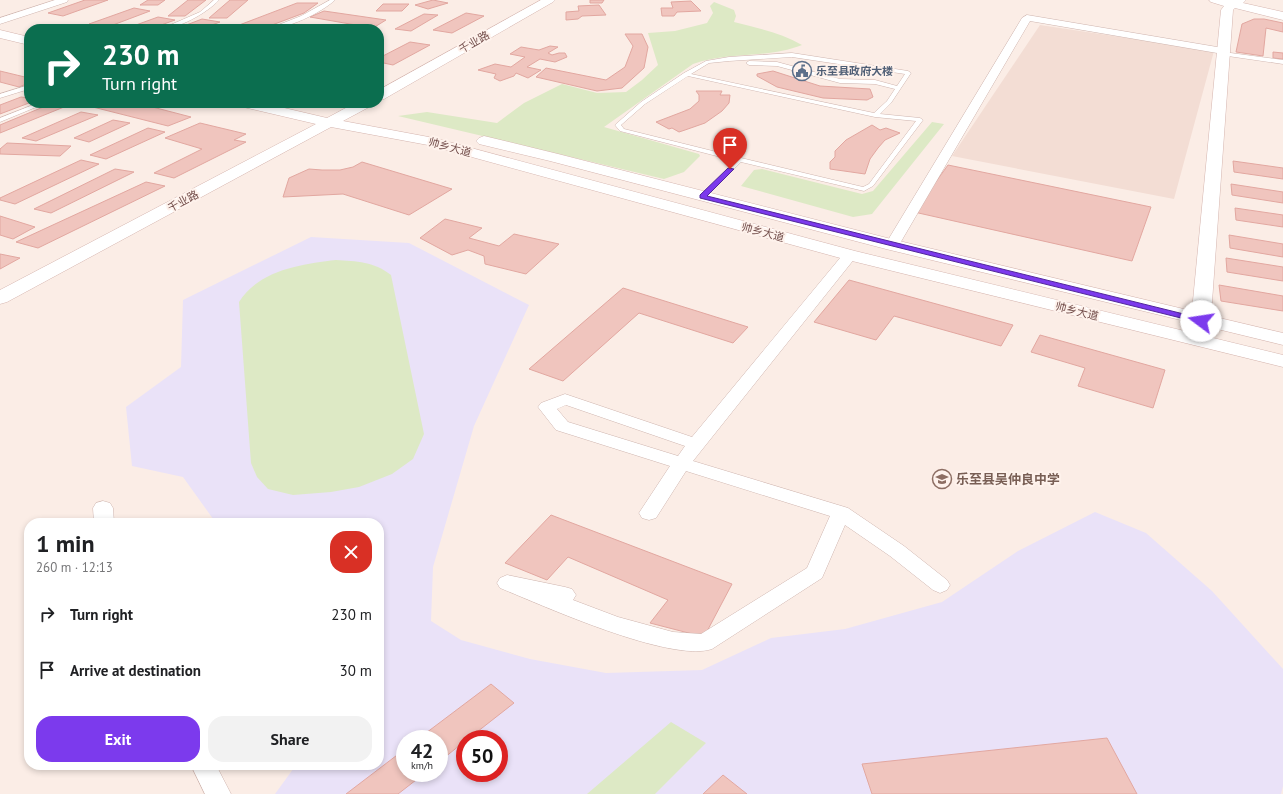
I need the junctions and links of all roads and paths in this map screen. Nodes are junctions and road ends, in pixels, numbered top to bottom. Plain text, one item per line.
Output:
1 (64, 0) edge
2 (217, 0) edge
3 (333, 0) edge
4 (536, 0) edge
5 (549, 0) edge
6 (1215, 0) edge
7 (1235, 1) edge
8 (1283, 13) edge
9 (1283, 16) edge
10 (0, 21) edge
11 (175, 24) edge
12 (288, 24) edge
13 (0, 34) edge
14 (24, 40) edge
15 (0, 46) edge
16 (24, 52) edge
17 (1223, 52) junction
18 (726, 59) junction
19 (1283, 62) edge
20 (686, 74) junction
21 (384, 82) edge
22 (898, 88) junction
23 (24, 89) edge
24 (16, 91) junction
25 (24, 93) edge
26 (384, 93) edge
27 (0, 96) edge
28 (30, 108) edge
29 (290, 108) edge
30 (321, 108) edge
31 (350, 108) edge
32 (335, 113) edge
33 (875, 114) junction
34 (0, 120) edge
35 (740, 160) junction
36 (702, 197) junction
37 (892, 245) junction
38 (850, 255) junction
39 (0, 287) edge
40 (0, 298) edge
41 (1201, 321) junction
42 (1283, 339) edge
43 (1283, 361) edge
44 (696, 444) junction
45 (681, 464) junction
46 (649, 513) dead end
47 (841, 513) junction
48 (940, 585) dead end
49 (565, 595) dead end
50 (206, 770) edge
51 (218, 794) edge

1 - 10 street
2 - 11 lane
3 - 12 lane
4 - 21 main road, 千业路
5 - 26 main road, 千业路
6 - 7 main road
7 - 8 main road
7 - 9 main road
7 - 17 main road
13 - 14 main road
15 - 16 main road
17 - 19 lane
17 - 37 street
17 - 41 main road
18 - 20 lane
18 - 22 lane
18 - 22 lane
20 - 33 lane
20 - 35 lane
22 - 33 lane
23 - 24 lane
24 - 25 lane
24 - 27 lane
28 - 34 lane
29 - 32 main road, 帅乡大道
30 - 32 main road, 帅乡大道
31 - 32 main road, 千业路
32 - 36 main road, 帅乡大道
32 - 38 main road, 帅乡大道
32 - 39 main road, 千业路
32 - 40 main road, 千业路
33 - 35 lane
35 - 36 lane
36 - 37 main road, 帅乡大道
37 - 41 main road, 帅乡大道
38 - 43 main road, 帅乡大道
38 - 44 street
41 - 42 main road, 帅乡大道
44 - 45 street
44 - 45 street
45 - 46 street
45 - 47 street
47 - 48 street
47 - 49 street
50 - 51 street

